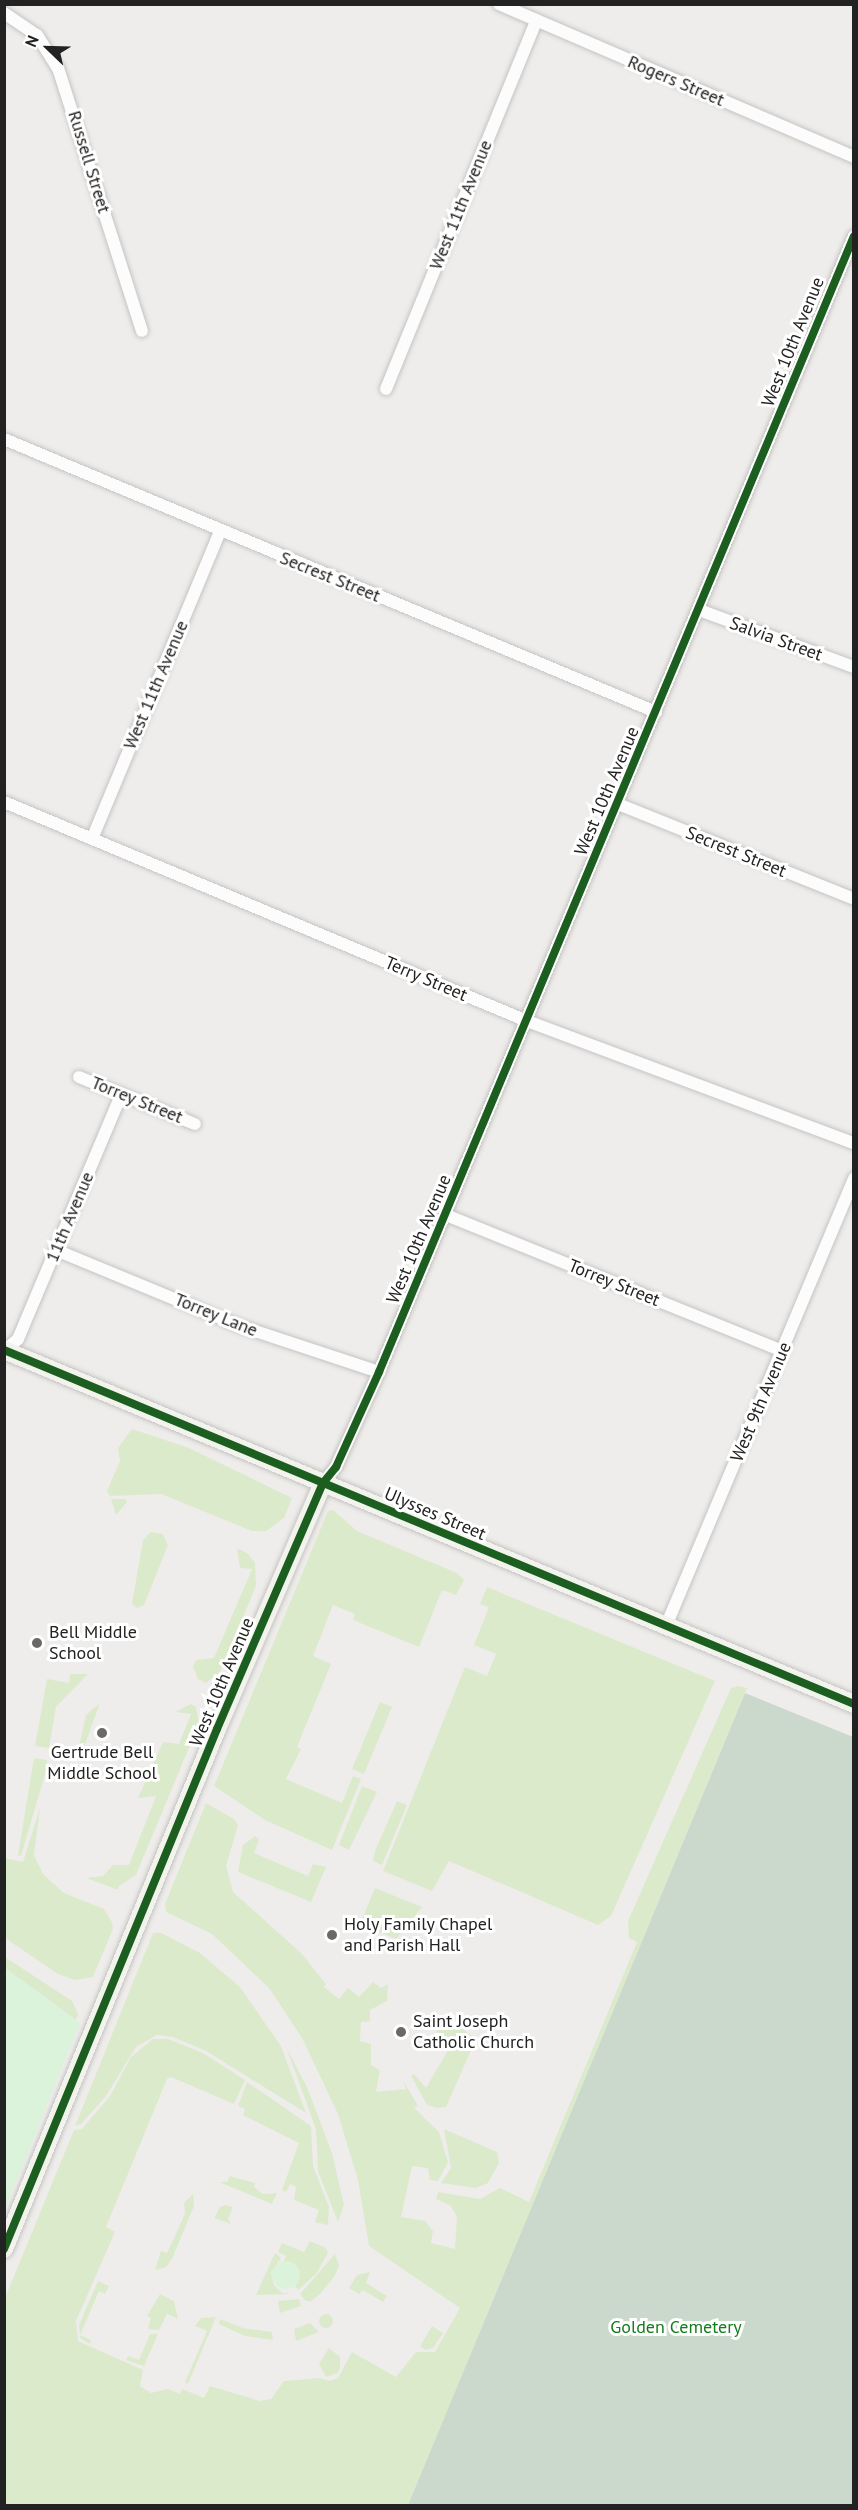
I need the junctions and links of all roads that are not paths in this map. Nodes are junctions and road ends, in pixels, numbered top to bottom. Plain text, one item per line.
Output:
1 (499, 4) edge
2 (4, 13) edge
3 (536, 21) junction
4 (854, 157) edge
5 (854, 236) edge
6 (142, 331) dead end
7 (386, 389) dead end
8 (4, 439) edge
9 (220, 532) junction
10 (699, 610) junction
11 (854, 667) edge
12 (656, 712) junction
13 (618, 804) junction
14 (6, 806) edge
15 (92, 839) junction
16 (854, 899) edge
17 (527, 1021) junction
18 (79, 1077) dead end
19 (121, 1095) junction
20 (195, 1124) dead end
21 (854, 1143) edge
22 (854, 1178) edge
23 (446, 1215) junction
24 (56, 1250) junction
25 (9, 1347) edge
26 (783, 1351) junction
27 (379, 1372) junction
28 (323, 1483) junction
29 (666, 1626) junction
30 (853, 1704) edge
31 (4, 2249) edge

1 - 3 street, Rogers Street
2 - 6 street, Russell Street
3 - 4 street, Rogers Street
3 - 7 street, West 11th Avenue
5 - 10 street, West 10th Avenue
8 - 9 street, Secrest Street
9 - 12 street, Secrest Street
9 - 15 street, West 11th Avenue
10 - 11 street, Salvia Street
10 - 12 street, West 10th Avenue
12 - 13 street, West 10th Avenue
13 - 16 street, Secrest Street
13 - 17 street, West 10th Avenue
14 - 15 street, Terry Street
15 - 17 street, Terry Street
17 - 21 street, Terry Street
17 - 23 street, West 10th Avenue
18 - 19 street, Torrey Street
19 - 20 street, Torrey Street
19 - 24 street, 11th Avenue
22 - 26 street, West 9th Avenue
23 - 26 street, Torrey Street
23 - 27 street, West 10th Avenue
24 - 25 street, 11th Avenue
24 - 27 street, Torrey Lane
25 - 28 street, Ulysses Street
26 - 29 street, West 9th Avenue
27 - 28 street, West 10th Avenue
28 - 29 street, Ulysses Street
28 - 31 street, West 10th Avenue
29 - 30 street, Ulysses Street

